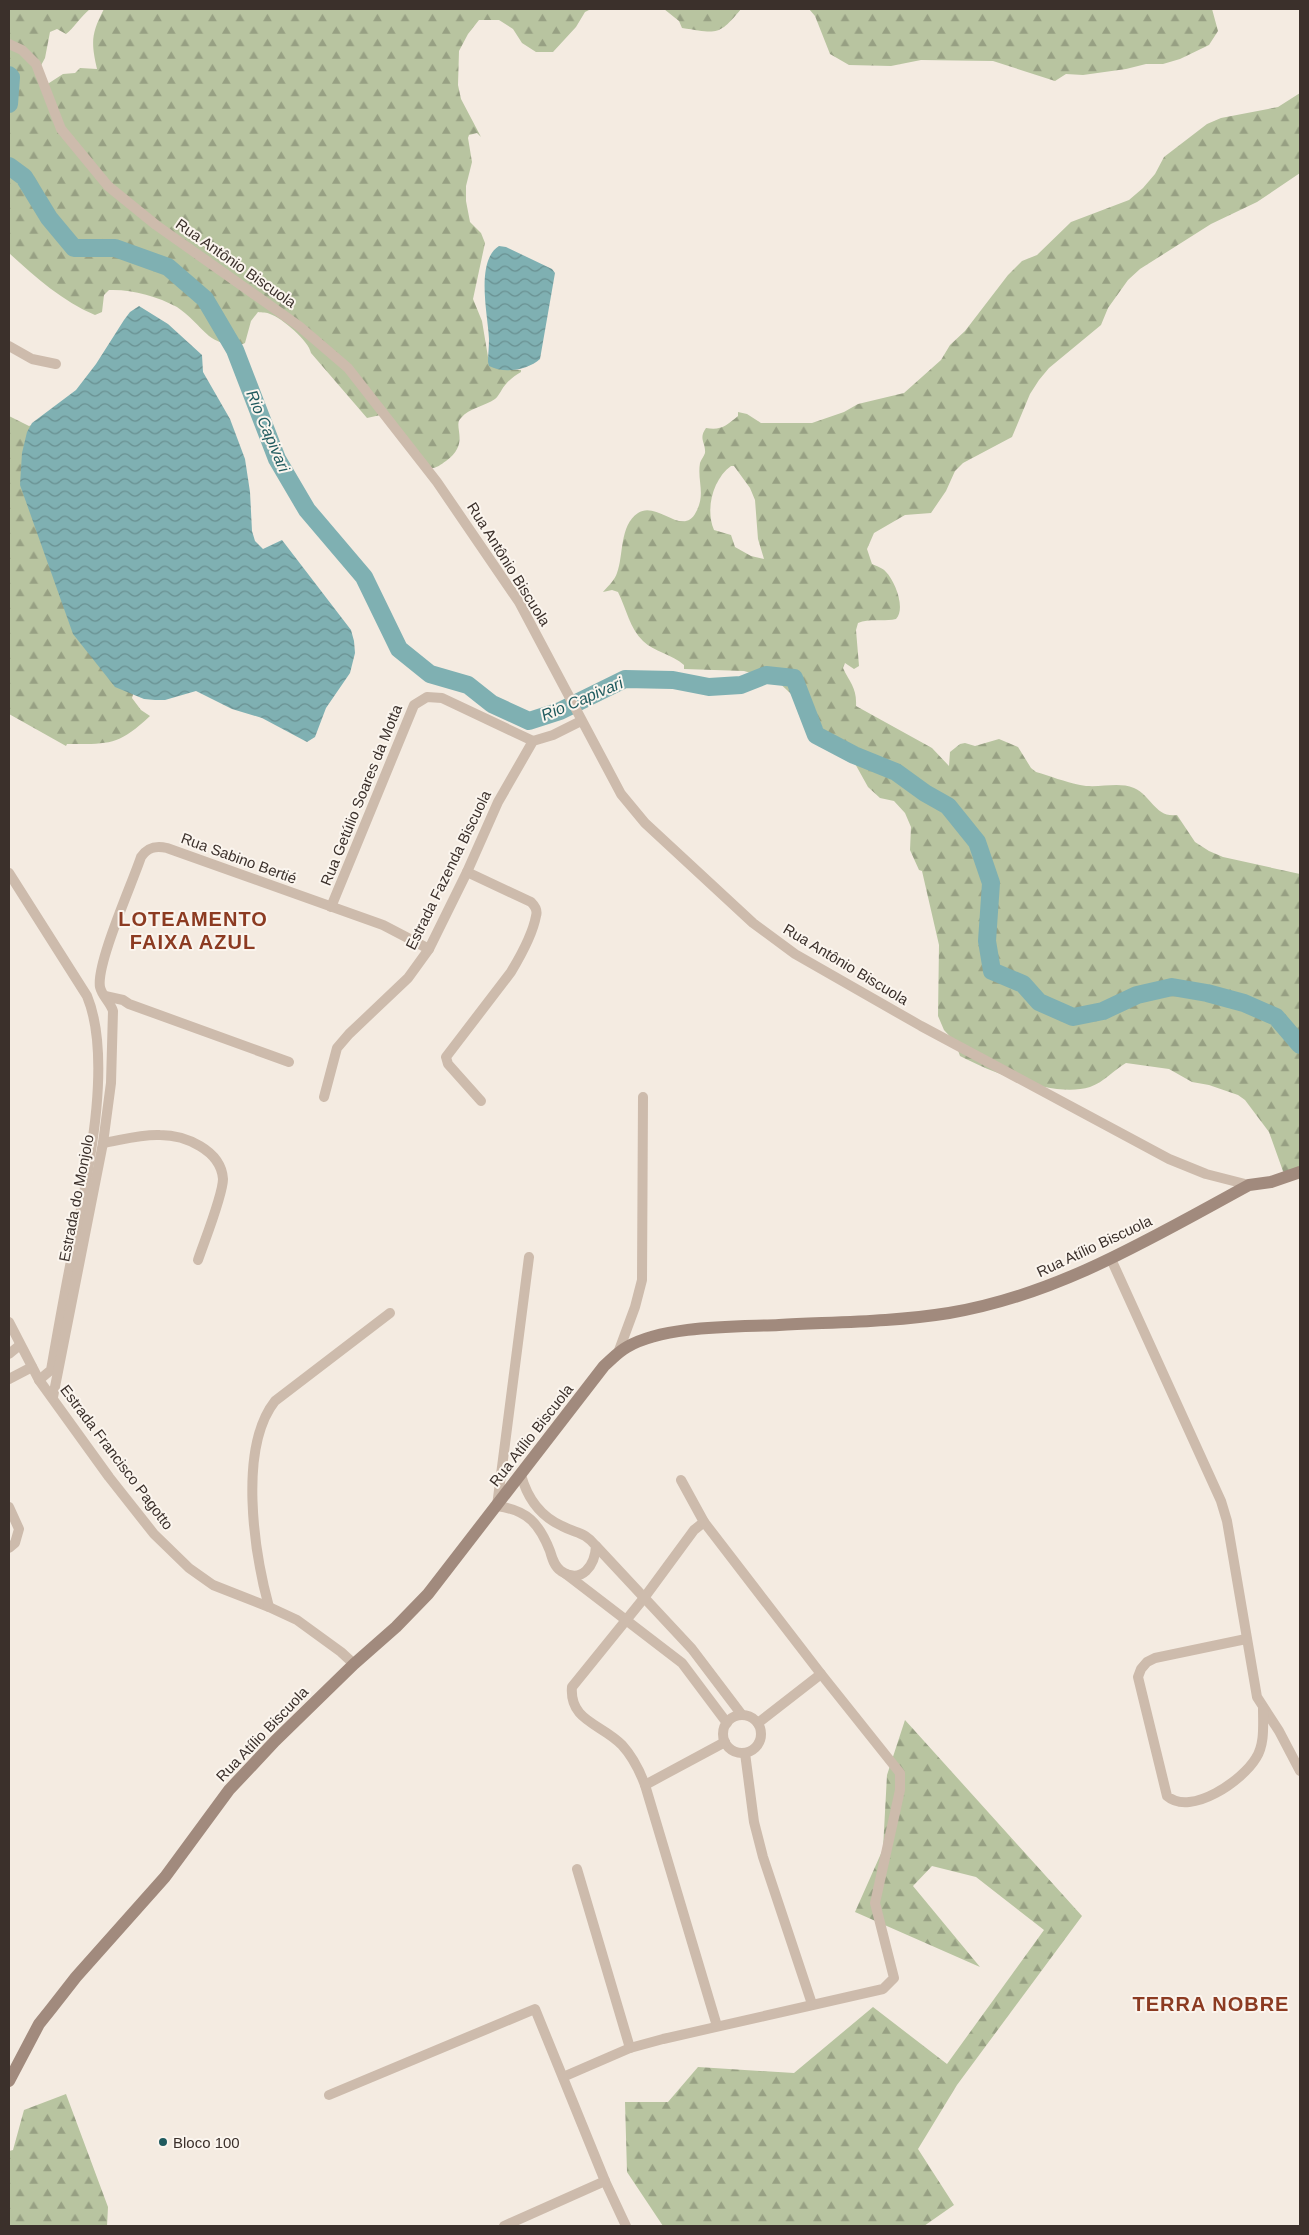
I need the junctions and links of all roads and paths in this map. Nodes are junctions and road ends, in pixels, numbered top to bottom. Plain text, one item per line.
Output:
1 (9, 44) edge
2 (9, 346) edge
3 (56, 364) dead end
4 (579, 717) junction
5 (533, 741) junction
6 (149, 848) joint
7 (467, 872) junction
8 (9, 873) edge
9 (331, 907) junction
10 (429, 949) junction
11 (110, 1004) junction
12 (129, 1004) junction
13 (289, 1062) dead end
14 (324, 1097) dead end
15 (643, 1097) dead end
16 (481, 1101) dead end
17 (103, 1144) junction
18 (1300, 1172) edge
19 (1249, 1185) junction
20 (529, 1257) dead end
21 (1111, 1259) junction
22 (198, 1260) dead end
23 (390, 1313) dead end
24 (9, 1322) edge
25 (20, 1345) junction
26 (618, 1353) junction
27 (9, 1354) edge
28 (32, 1367) junction
29 (9, 1379) edge
30 (39, 1380) junction
31 (53, 1397) junction
32 (521, 1475) junction
33 (681, 1480) dead end
34 (497, 1506) junction
35 (9, 1507) edge
36 (704, 1522) junction
37 (596, 1546) junction
38 (9, 1548) edge
39 (561, 1571) junction
40 (644, 1598) junction
41 (269, 1607) junction
42 (626, 1620) junction
43 (1246, 1639) junction
44 (354, 1664) junction
45 (821, 1674) junction
46 (1264, 1708) junction
47 (742, 1715) junction
48 (727, 1723) junction
49 (758, 1724) junction
50 (725, 1742) junction
51 (745, 1753) junction
52 (1300, 1771) edge
53 (644, 1785) junction
54 (577, 1869) dead end
55 (812, 2004) junction
56 (717, 2026) junction
57 (630, 2048) junction
58 (563, 2077) junction
59 (9, 2081) edge
60 (329, 2095) dead end
61 (605, 2181) junction
62 (524, 2222) edge
63 (504, 2226) edge
64 (626, 2226) edge

1 - 4 street, Rua Antônio Biscuola
2 - 3 street
4 - 5 street
4 - 19 street, Rua Antônio Biscuola
5 - 7 street, Estrada Fazenda Biscuola
5 - 9 street, Rua Getúlio Soares da Motta
6 - 9 street, Rua Sabino Bertié
6 - 11 street, Estrada do Monjolo
7 - 10 street, Estrada Fazenda Biscuola
7 - 16 street
8 - 30 street
9 - 10 street, Rua Sabino Bertié
10 - 14 street, Estrada Fazenda Biscuola
11 - 12 street
11 - 12 street
11 - 17 street, Estrada do Monjolo
12 - 13 street
15 - 26 street
17 - 22 street
17 - 31 street, Estrada do Monjolo
18 - 19 street, Rua Atílio Biscuola
19 - 21 street, Rua Atílio Biscuola
20 - 34 street
21 - 26 street, Rua Atílio Biscuola
21 - 43 street
23 - 41 street
24 - 25 street, Estrada Francisco Pagotto
25 - 27 street
25 - 28 street, Estrada Francisco Pagotto
26 - 32 street, Rua Atílio Biscuola
28 - 29 street
28 - 30 street, Estrada Francisco Pagotto
30 - 31 street, Estrada Francisco Pagotto
31 - 41 street, Estrada Francisco Pagotto
32 - 34 street, Rua Atílio Biscuola
32 - 37 street
33 - 36 street
34 - 39 street
34 - 44 street, Rua Atílio Biscuola
35 - 38 street
36 - 40 street
36 - 45 street
37 - 39 street
37 - 40 street
39 - 42 street
40 - 42 street
40 - 47 street
41 - 44 street, Estrada Francisco Pagotto
42 - 48 street
42 - 53 street
43 - 46 street
43 - 46 street
44 - 59 street, Rua Atílio Biscuola
45 - 49 street
45 - 55 street
46 - 52 street
47 - 48 street
47 - 49 street
48 - 50 street
49 - 51 street
50 - 51 street
50 - 53 street
51 - 55 street
53 - 56 street
54 - 57 street
55 - 56 street
56 - 57 street
57 - 58 street
58 - 60 street
58 - 61 street
61 - 62 street
61 - 64 street
62 - 63 street

